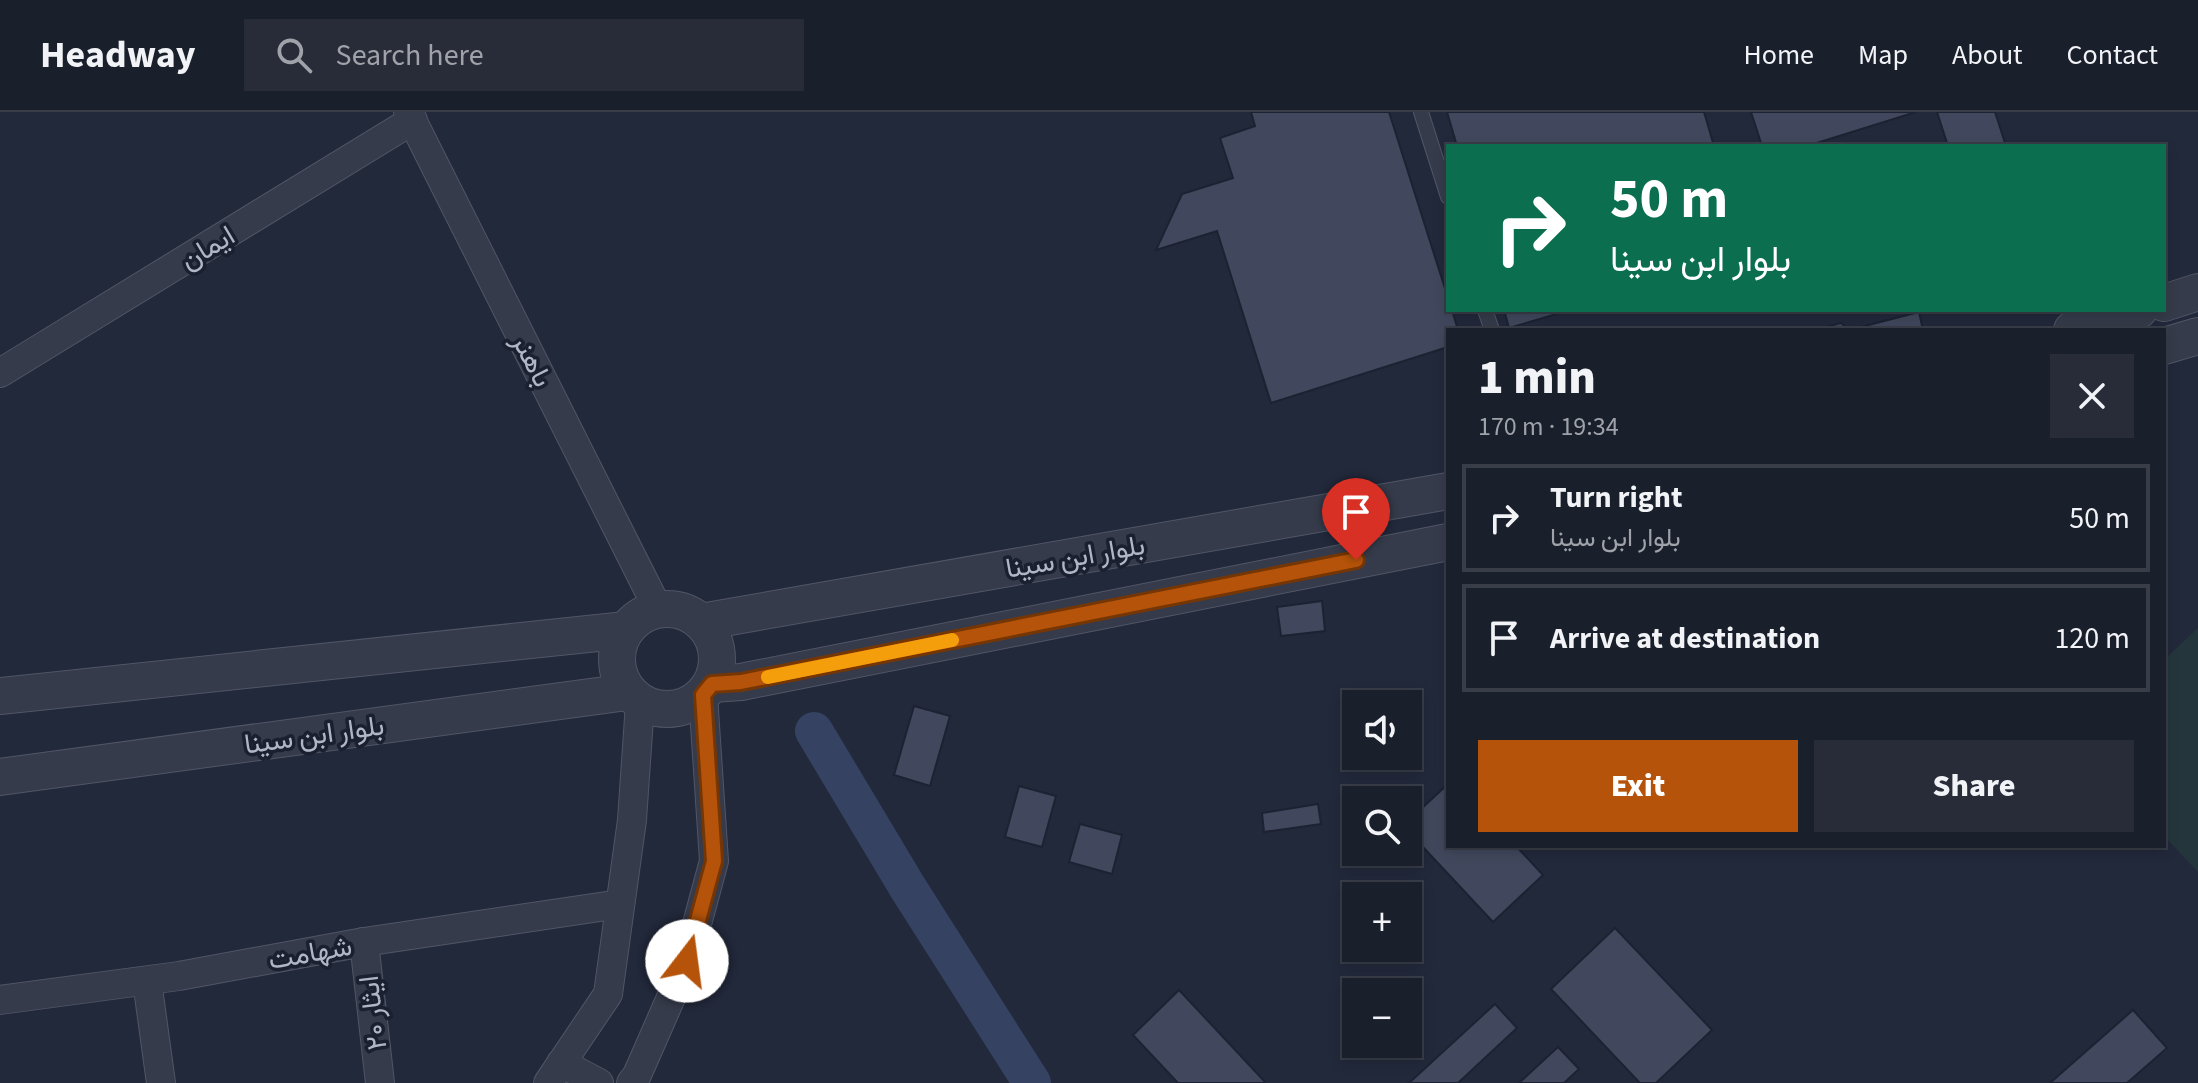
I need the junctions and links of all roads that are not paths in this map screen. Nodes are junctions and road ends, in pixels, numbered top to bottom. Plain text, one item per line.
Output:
1 (1421, 112) edge
2 (410, 116) edge
3 (1446, 191) edge
4 (2198, 292) edge
5 (2166, 302) edge
6 (2132, 312) edge
7 (2079, 328) edge
8 (2198, 336) edge
9 (2166, 345) edge
10 (0, 373) edge
11 (1446, 491) edge
12 (1446, 542) edge
13 (658, 609) junction
14 (701, 622) junction
15 (626, 630) junction
16 (707, 690) junction
17 (0, 696) edge
18 (634, 697) junction
19 (0, 777) edge
20 (620, 904) junction
21 (364, 942) junction
22 (147, 981) junction
23 (0, 1000) edge
24 (555, 1073) edge
25 (161, 1083) edge
26 (380, 1083) edge
27 (599, 1083) edge
28 (631, 1083) edge

1 - 3 lane
2 - 10 street, ایمان
2 - 13 street, باهنر
4 - 5 street
6 - 7 street
8 - 9 street
11 - 14 street, بلوار ابن سینا
12 - 16 street, بلوار ابن سینا
13 - 14 street
13 - 15 street
14 - 16 street
15 - 17 street
15 - 18 street
16 - 18 street
16 - 28 street
18 - 19 street, بلوار ابن سینا
18 - 20 street
20 - 21 street, شهامت
20 - 24 street
21 - 22 street, شهامت
21 - 26 street, ایثار ۲۰
22 - 23 street, شهامت
22 - 25 street
24 - 27 street

